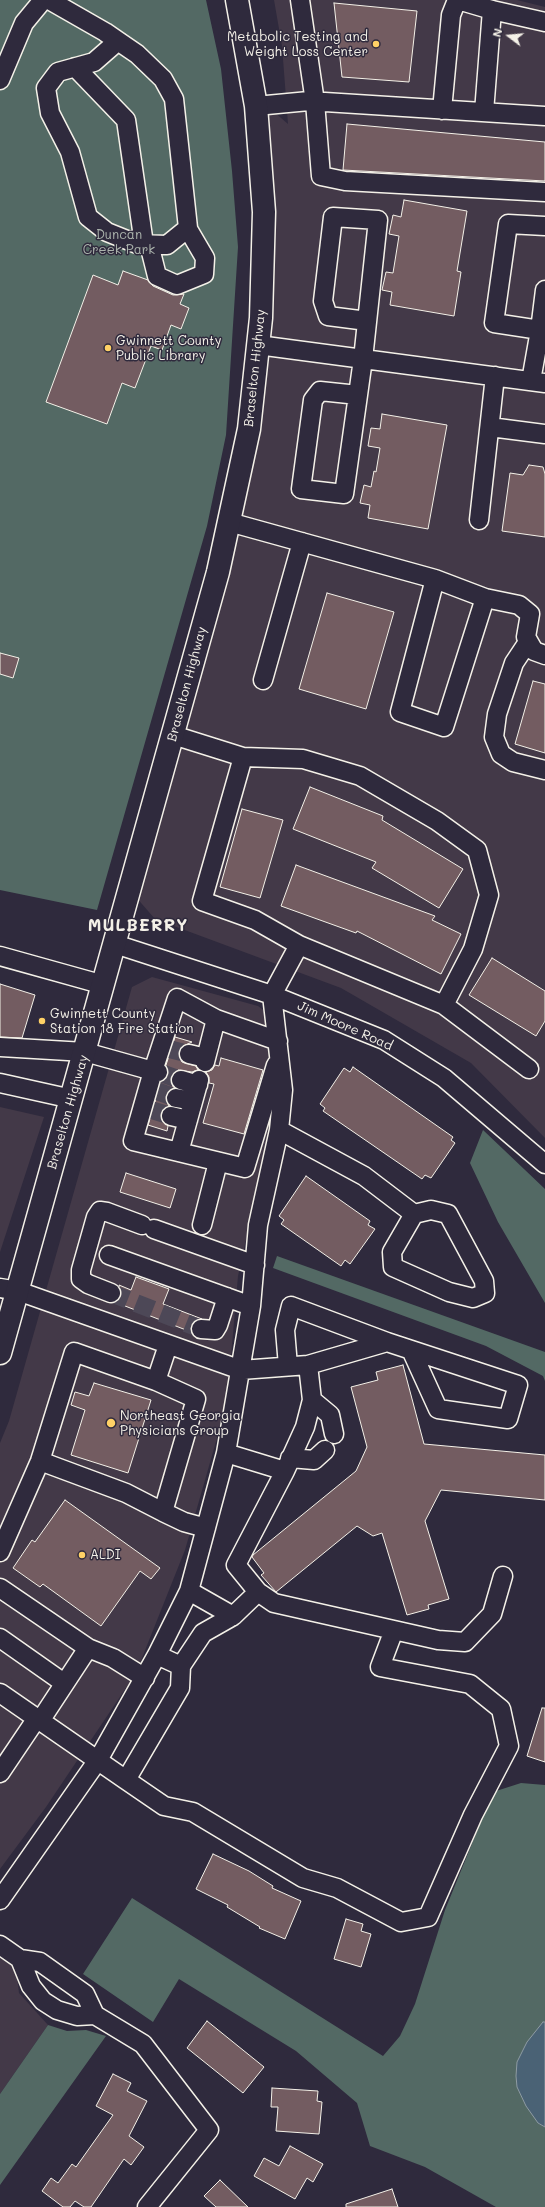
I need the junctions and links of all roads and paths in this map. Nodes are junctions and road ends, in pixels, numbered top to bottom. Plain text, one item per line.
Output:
1 (44, 0) edge
2 (49, 0) edge
3 (236, 0) edge
4 (300, 0) edge
5 (458, 0) edge
6 (492, 10) junction
7 (545, 22) edge
8 (118, 41) junction
9 (75, 67) junction
10 (2, 71) edge
11 (316, 102) junction
12 (256, 106) junction
13 (442, 110) junction
14 (484, 112) junction
15 (545, 116) edge
16 (545, 192) edge
17 (545, 226) edge
18 (188, 229) junction
19 (146, 244) junction
20 (545, 290) edge
21 (367, 321) junction
22 (542, 330) edge
23 (258, 345) junction
24 (363, 358) junction
25 (495, 376) junction
26 (538, 382) edge
27 (358, 395) junction
28 (490, 427) junction
29 (545, 434) edge
30 (479, 520) dead end
31 (229, 522) junction
32 (302, 542) junction
33 (435, 579) junction
34 (485, 598) junction
35 (528, 642) junction
36 (545, 654) edge
37 (263, 680) dead end
38 (173, 735) junction
39 (243, 757) junction
40 (545, 770) edge
41 (115, 944) junction
42 (299, 945) junction
43 (0, 956) edge
44 (104, 985) junction
45 (272, 995) junction
46 (444, 1005) junction
47 (216, 1019) junction
48 (0, 1047) edge
49 (279, 1048) junction
50 (85, 1052) junction
51 (200, 1058) dead end
52 (529, 1069) dead end
53 (156, 1071) junction
54 (0, 1083) edge
55 (189, 1089) dead end
56 (72, 1099) junction
57 (279, 1130) junction
58 (252, 1148) junction
59 (179, 1152) junction
60 (274, 1153) junction
61 (218, 1162) junction
62 (545, 1164) edge
63 (414, 1214) junction
64 (202, 1225) dead end
65 (109, 1255) dead end
66 (255, 1265) junction
67 (9, 1290) edge
68 (110, 1292) tunnel mouth
69 (227, 1297) junction
70 (251, 1306) junction
71 (201, 1328) tunnel mouth
72 (387, 1342) junction
73 (168, 1344) junction
74 (0, 1352) edge
75 (412, 1352) junction
76 (308, 1365) junction
77 (288, 1366) junction
78 (241, 1370) junction
79 (156, 1381) junction
80 (312, 1400) junction
81 (334, 1434) dead end
82 (326, 1450) dead end
83 (226, 1453) junction
84 (40, 1461) junction
85 (288, 1464) junction
86 (163, 1512) junction
87 (206, 1528) junction
88 (0, 1552) edge
89 (504, 1576) dead end
90 (0, 1588) edge
91 (189, 1591) junction
92 (258, 1592) junction
93 (233, 1616) junction
94 (394, 1630) junction
95 (0, 1638) edge
96 (88, 1648) junction
97 (157, 1655) junction
98 (182, 1666) junction
99 (145, 1678) junction
100 (64, 1683) junction
101 (0, 1693) edge
102 (39, 1719) junction
103 (6, 1752) edge
104 (98, 1760) junction
105 (0, 1773) edge
106 (126, 1780) junction
107 (0, 1900) edge
108 (0, 1945) edge
109 (20, 1959) junction
110 (95, 2015) junction
111 (147, 2207) edge

1 - 10 street
2 - 8 street
3 - 12 main road, Braselton Highway
4 - 11 street
5 - 6 street
5 - 13 street
6 - 7 street
6 - 14 street
8 - 9 street
8 - 18 street
9 - 19 street
9 - 19 street
11 - 12 street
11 - 13 street
11 - 16 street
12 - 23 main road, Braselton Highway
13 - 14 street
14 - 15 street
17 - 22 street
18 - 19 street
18 - 19 street
20 - 22 street
21 - 21 street
21 - 24 street
22 - 26 street
23 - 24 street
23 - 31 main road, Braselton Highway
24 - 25 street
24 - 27 street
25 - 26 street
25 - 28 street
27 - 27 street
28 - 29 street
28 - 30 street
31 - 32 street
31 - 38 main road, Braselton Highway
32 - 33 street
32 - 37 street
33 - 34 street
33 - 34 street
34 - 35 street
35 - 36 street
35 - 40 street
38 - 39 street
38 - 41 main road, Braselton Highway
39 - 42 street
39 - 46 street
41 - 44 main road, Braselton Highway
41 - 45 street, Jim Moore Road
42 - 45 street
42 - 46 street
43 - 44 street
44 - 50 main road, Braselton Highway
45 - 49 street
45 - 62 street, Jim Moore Road
46 - 52 street
47 - 49 street
47 - 51 street
47 - 53 street
48 - 50 street
49 - 57 street
49 - 58 street
50 - 53 street
50 - 56 main road, Braselton Highway
53 - 59 street
54 - 56 street
55 - 59 street
56 - 67 main road, Braselton Highway
57 - 60 street
57 - 63 street
58 - 60 street
58 - 61 street
59 - 61 street
60 - 66 street
61 - 64 street
63 - 63 street
65 - 69 street
66 - 68 street
66 - 70 street
67 - 73 street
67 - 74 main road, Braselton Highway
69 - 70 street
69 - 71 street
70 - 78 street
72 - 75 street
72 - 76 street
72 - 77 street
73 - 78 street
73 - 79 street
75 - 75 street
76 - 77 street
76 - 80 street
77 - 78 street
78 - 83 street
79 - 84 street
79 - 86 street
80 - 81 street
80 - 85 street
82 - 85 street
83 - 85 street
83 - 87 street
84 - 86 street
84 - 88 street
85 - 92 street
86 - 87 street
87 - 91 street
89 - 94 street
90 - 96 street
91 - 93 street
91 - 97 street
92 - 93 street
92 - 94 street
93 - 98 street
94 - 106 street
95 - 100 street
96 - 99 street
96 - 100 street
97 - 98 street
97 - 99 street
98 - 106 street
99 - 104 street
100 - 102 street
101 - 102 street
102 - 103 street
102 - 104 street
103 - 105 street
104 - 106 street
104 - 107 street
108 - 109 street
109 - 110 street
109 - 110 street
110 - 111 street

